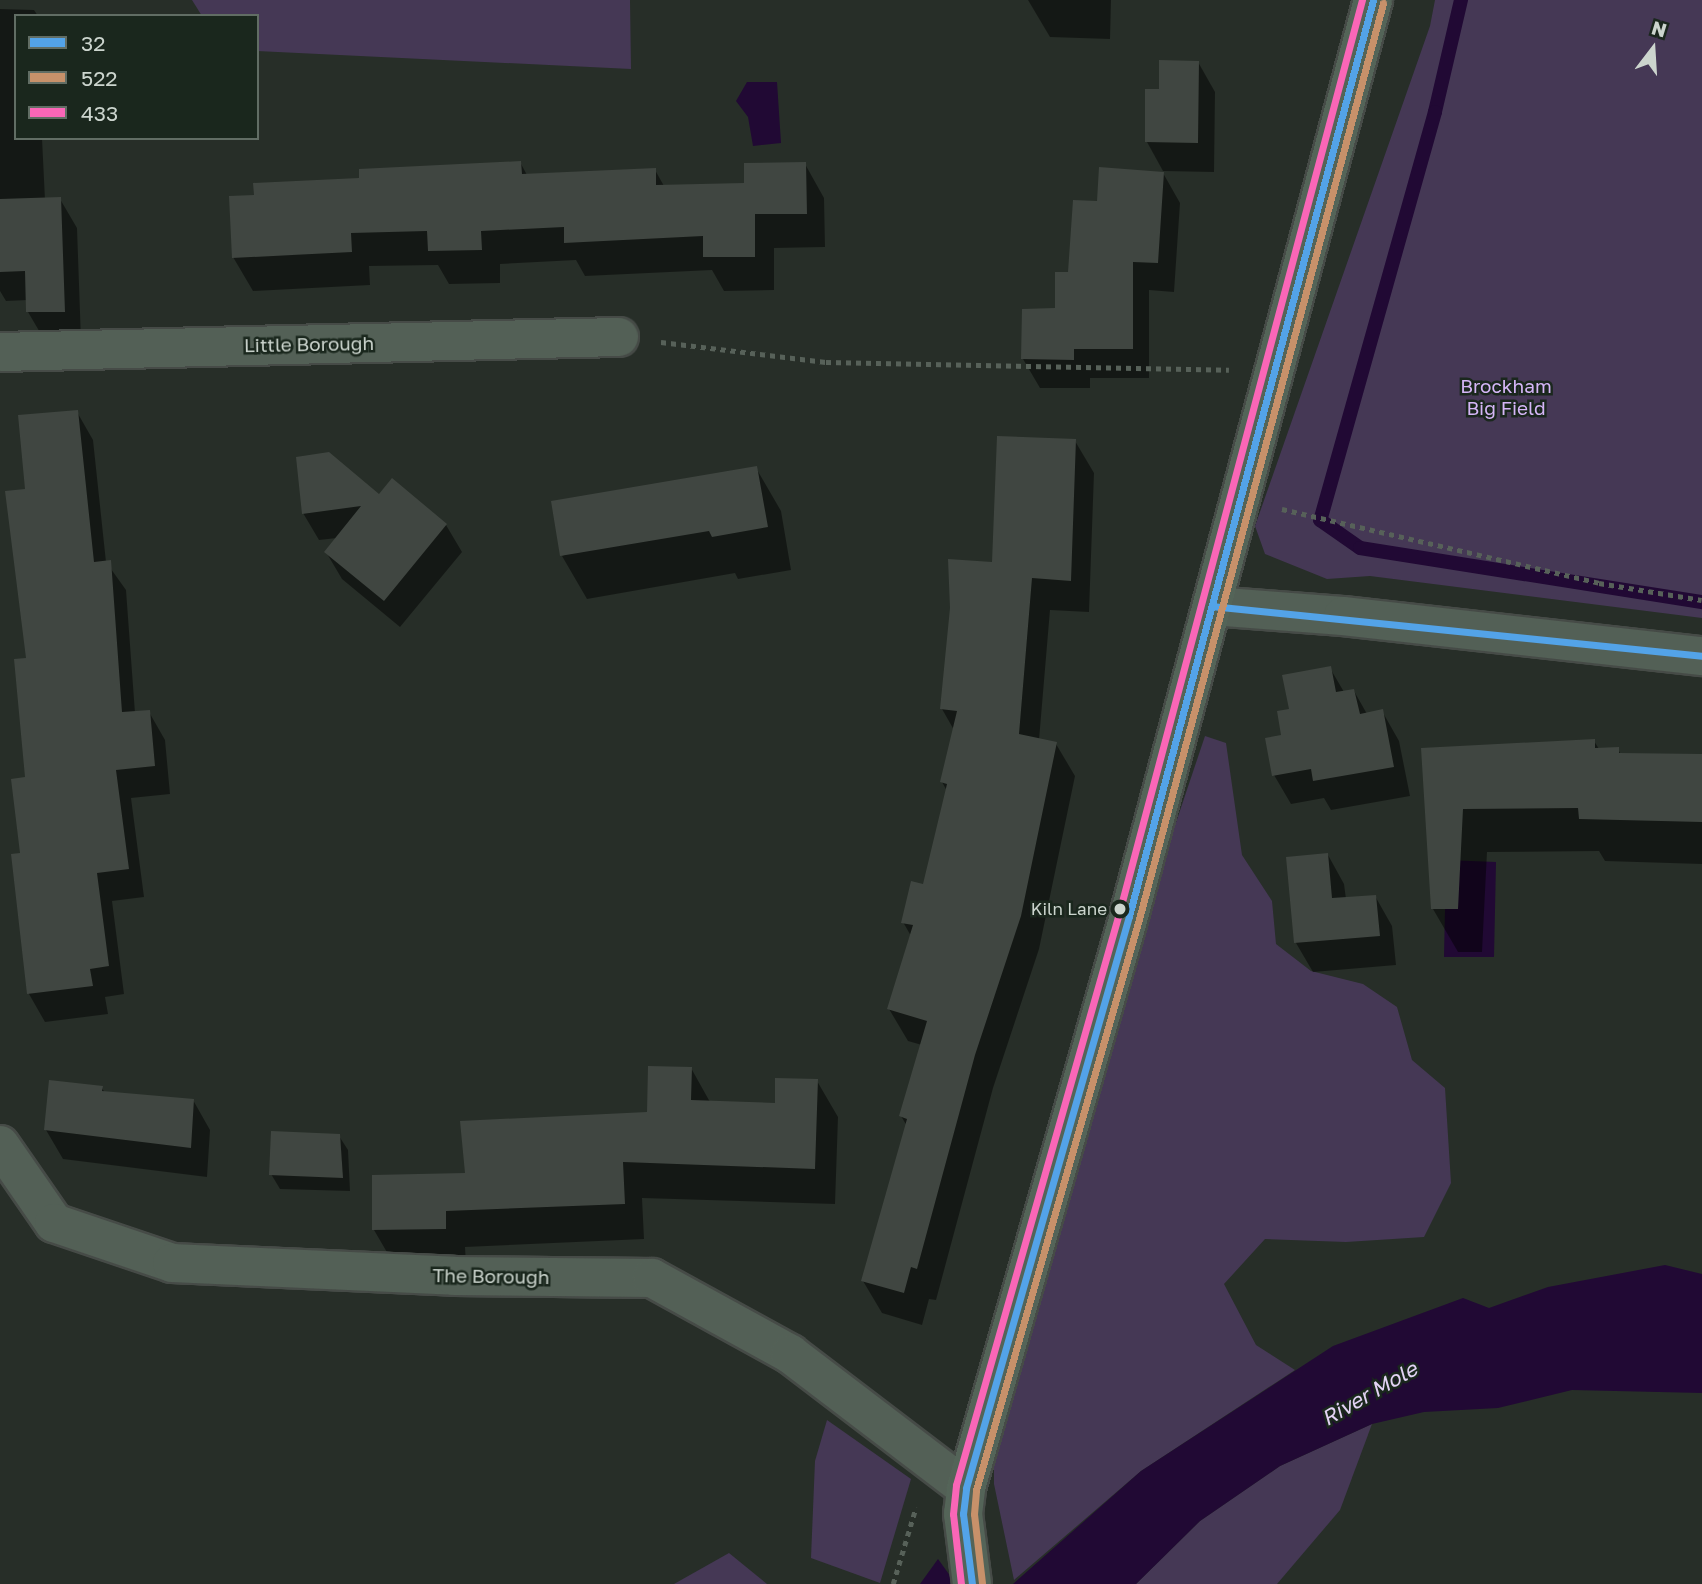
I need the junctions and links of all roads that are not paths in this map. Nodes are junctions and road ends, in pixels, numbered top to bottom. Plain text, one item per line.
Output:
1 (1373, 0) edge
2 (619, 337) road end
3 (0, 352) edge
4 (1212, 607) junction
5 (1702, 656) edge
6 (0, 1145) edge
7 (957, 1490) junction
8 (972, 1584) edge

1 - 4 street
2 - 3 street, Little Borough
4 - 5 street
4 - 7 street
6 - 7 street, The Borough
7 - 8 street

